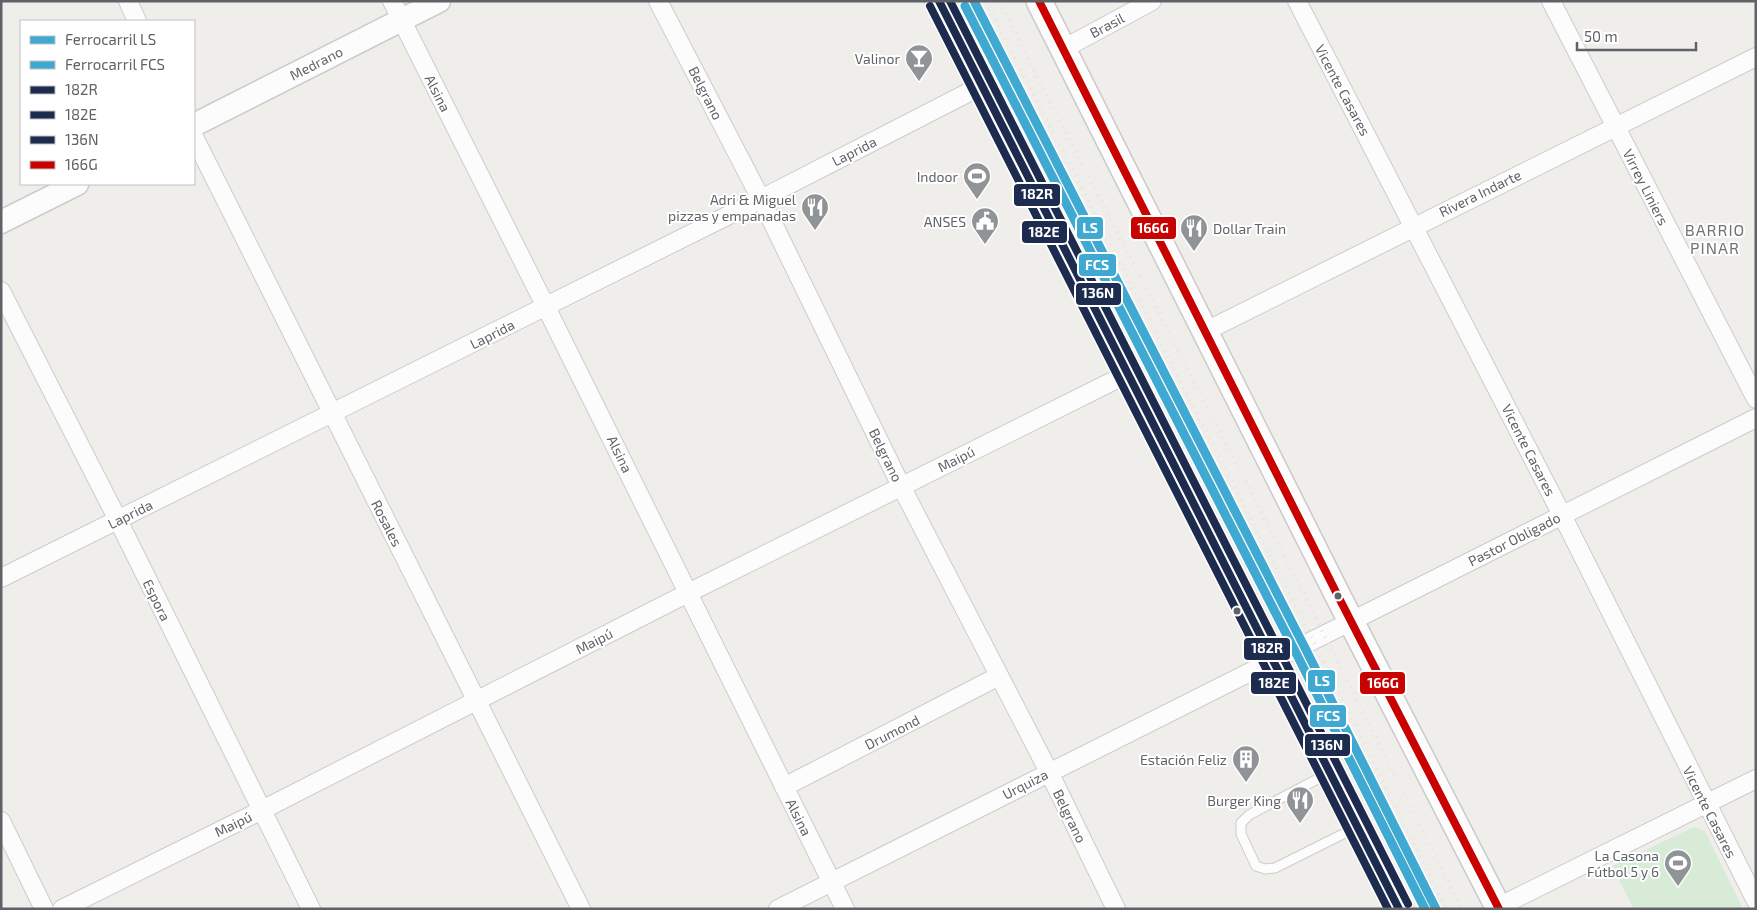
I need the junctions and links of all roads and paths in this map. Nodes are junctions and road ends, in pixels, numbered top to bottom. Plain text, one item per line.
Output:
1 (128, 1) edge
2 (439, 1) edge
3 (658, 1) edge
4 (939, 1) edge
5 (1039, 1) edge
6 (1152, 1) edge
7 (1296, 1) edge
8 (1551, 1) edge
9 (397, 11) edge
10 (137, 20) edge
11 (1063, 49) junction
12 (1756, 57) edge
13 (981, 86) junction
14 (195, 124) edge
15 (1615, 126) junction
16 (195, 139) edge
17 (74, 185) edge
18 (761, 199) junction
19 (1, 222) edge
20 (1414, 226) junction
21 (1, 291) edge
22 (546, 307) junction
23 (1206, 331) junction
24 (1127, 374) junction
25 (1756, 399) edge
26 (332, 414) junction
27 (1756, 418) edge
28 (901, 486) junction
29 (1562, 515) junction
30 (118, 520) junction
31 (1, 578) edge
32 (688, 593) junction
33 (1350, 621) junction
34 (1273, 659) junction
35 (999, 676) junction
36 (478, 700) junction
37 (1048, 772) junction
38 (1330, 773) junction
39 (1756, 779) edge
40 (784, 787) junction
41 (1706, 804) junction
42 (262, 810) junction
43 (1, 821) edge
44 (1357, 827) junction
45 (832, 882) junction
46 (1756, 900) edge
47 (1498, 908) edge
48 (44, 909) edge
49 (62, 909) edge
50 (311, 909) edge
51 (581, 909) edge
52 (778, 909) edge
53 (845, 909) edge
54 (1116, 909) edge
55 (1399, 909) edge

1 - 10 street
2 - 9 street, Medrano
3 - 18 street, Belgrano
4 - 13 main road
5 - 11 main road
6 - 11 street, Brasil
7 - 20 street, Vicente Casares
8 - 15 street, Virrey Liniers
9 - 14 street, Medrano
9 - 22 street, Alsina
11 - 23 main road
12 - 15 street, Rivera Indarte
13 - 18 street, Laprida
13 - 24 main road
15 - 20 street, Rivera Indarte
15 - 25 street, Virrey Liniers
16 - 26 street, Rosales
17 - 19 street
18 - 22 street, Laprida
18 - 28 street, Belgrano
20 - 23 street, Rivera Indarte
20 - 29 street, Vicente Casares
21 - 30 street, Espora
22 - 26 street, Laprida
22 - 32 street, Alsina
23 - 33 main road
24 - 28 street, Maipú
24 - 34 main road
26 - 30 street, Laprida
26 - 36 street, Rosales
27 - 29 street, Pastor Obligado
28 - 32 street, Maipú
28 - 35 street, Belgrano
29 - 33 street, Pastor Obligado
29 - 41 street, Vicente Casares
30 - 31 street, Laprida
30 - 42 street, Espora
32 - 36 street, Maipú
32 - 40 street, Alsina
33 - 34 street, Pastor Obligado
33 - 47 main road
34 - 37 street, Urquiza
34 - 38 main road
35 - 37 street, Belgrano
35 - 40 street, Drumond
36 - 42 street, Maipú
36 - 51 street, Rosales
37 - 45 street, Urquiza
37 - 54 street, Belgrano
38 - 44 main road
38 - 44 lane
39 - 41 street
40 - 45 street, Alsina
41 - 46 street, Vicente Casares
41 - 47 street
42 - 49 street, Maipú
42 - 50 street, Espora
43 - 48 street
44 - 55 main road
45 - 52 street, Urquiza
45 - 53 street, Alsina

